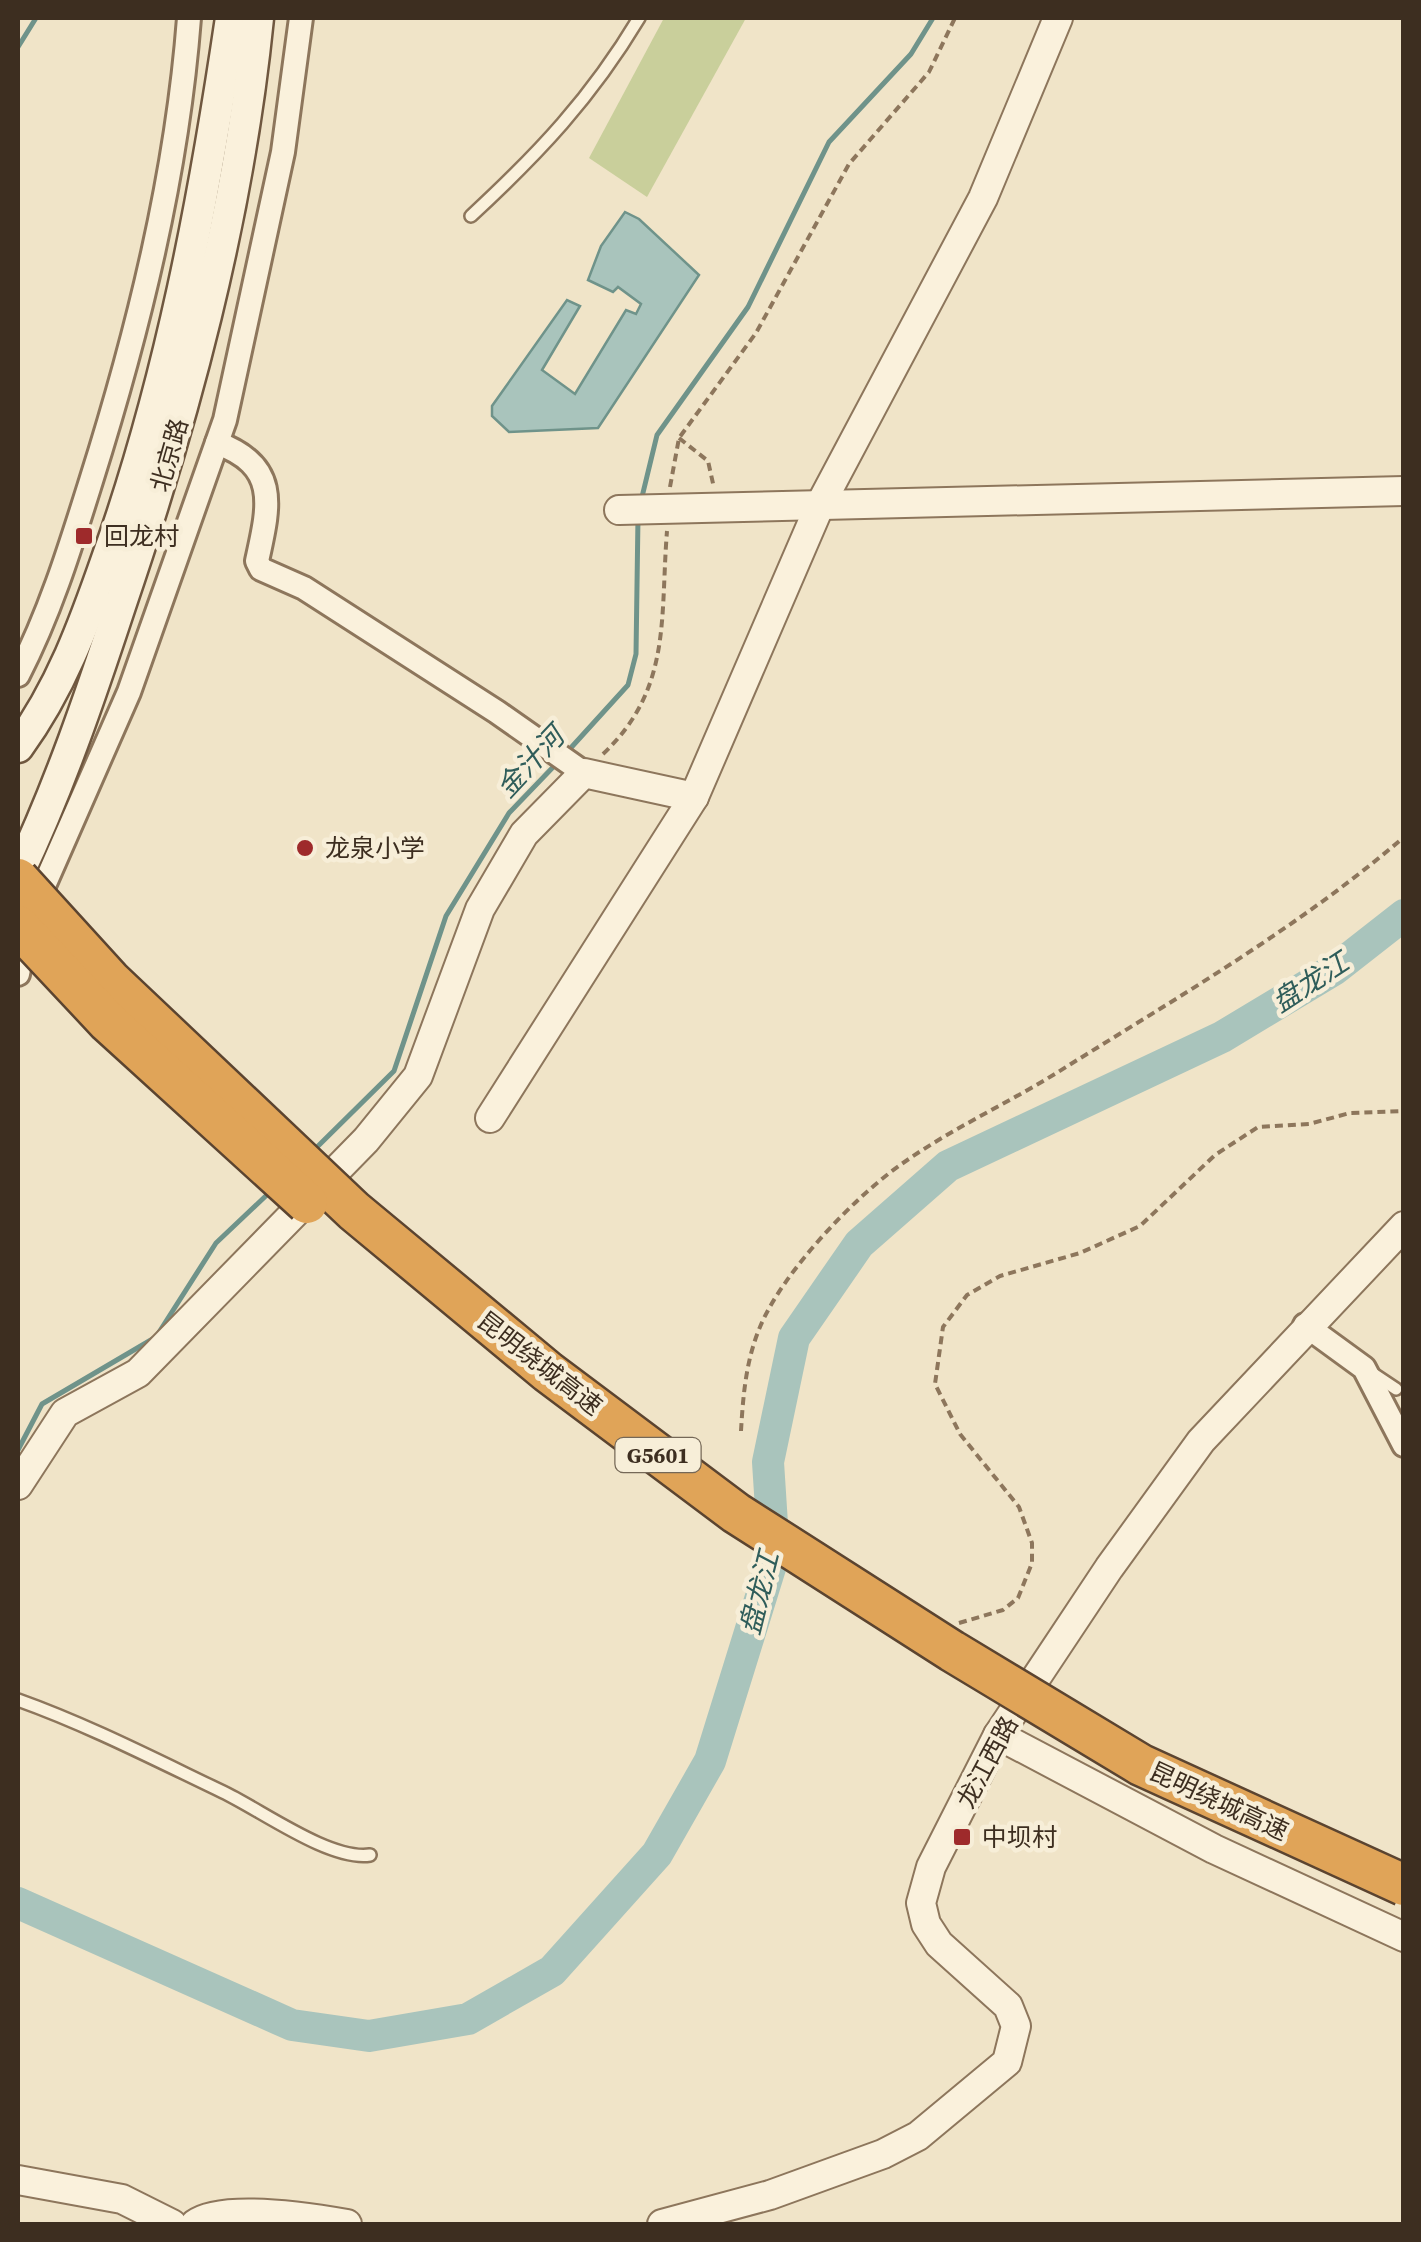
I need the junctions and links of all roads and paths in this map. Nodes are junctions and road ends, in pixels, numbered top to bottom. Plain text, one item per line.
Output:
1 (189, 18) edge
2 (231, 18) edge
3 (258, 18) edge
4 (300, 18) edge
5 (639, 18) edge
6 (955, 18) edge
7 (1058, 18) edge
8 (471, 216) dead end
9 (679, 438) junction
10 (217, 442) junction
11 (1404, 491) edge
12 (820, 506) junction
13 (718, 507) junction
14 (665, 508) junction
15 (620, 510) dead end
16 (18, 674) edge
17 (18, 747) edge
18 (584, 773) junction
19 (694, 796) junction
20 (1404, 837) edge
21 (18, 876) edge
22 (18, 926) edge
23 (18, 974) edge
24 (1404, 1111) edge
25 (490, 1118) dead end
26 (1404, 1226) edge
27 (1306, 1326) junction
28 (1364, 1368) junction
29 (1396, 1389) dead end
30 (741, 1431) dead end
31 (1404, 1445) edge
32 (18, 1485) edge
33 (947, 1624) dead end
34 (18, 1700) edge
35 (998, 1734) junction
36 (370, 1855) dead end
37 (1404, 1885) edge
38 (1404, 1912) edge
39 (1404, 1937) edge
40 (18, 2180) edge
41 (172, 2224) edge
42 (195, 2224) edge
43 (347, 2224) edge
44 (662, 2224) edge

1 - 16 street
2 - 17 main road, 北京路
3 - 21 main road, 北京路
4 - 10 street
5 - 8 lane
6 - 9 path
7 - 12 street
9 - 13 path
9 - 14 path
10 - 18 street
10 - 23 street
11 - 12 street
12 - 13 street
12 - 19 street
13 - 14 street
14 - 15 street
14 - 18 path
18 - 19 street
18 - 32 street
19 - 25 street
20 - 30 path
21 - 37 highway, 昆明绕城高速 / G5601, bridge
22 - 38 highway, 昆明绕城高速 / G5601, bridge
24 - 33 path
26 - 27 street, 龙江西路
27 - 28 street
27 - 35 street, 龙江西路
28 - 29 lane
28 - 31 street
34 - 36 lane
35 - 39 street
35 - 44 street, 龙江西路
40 - 41 street
42 - 43 street

